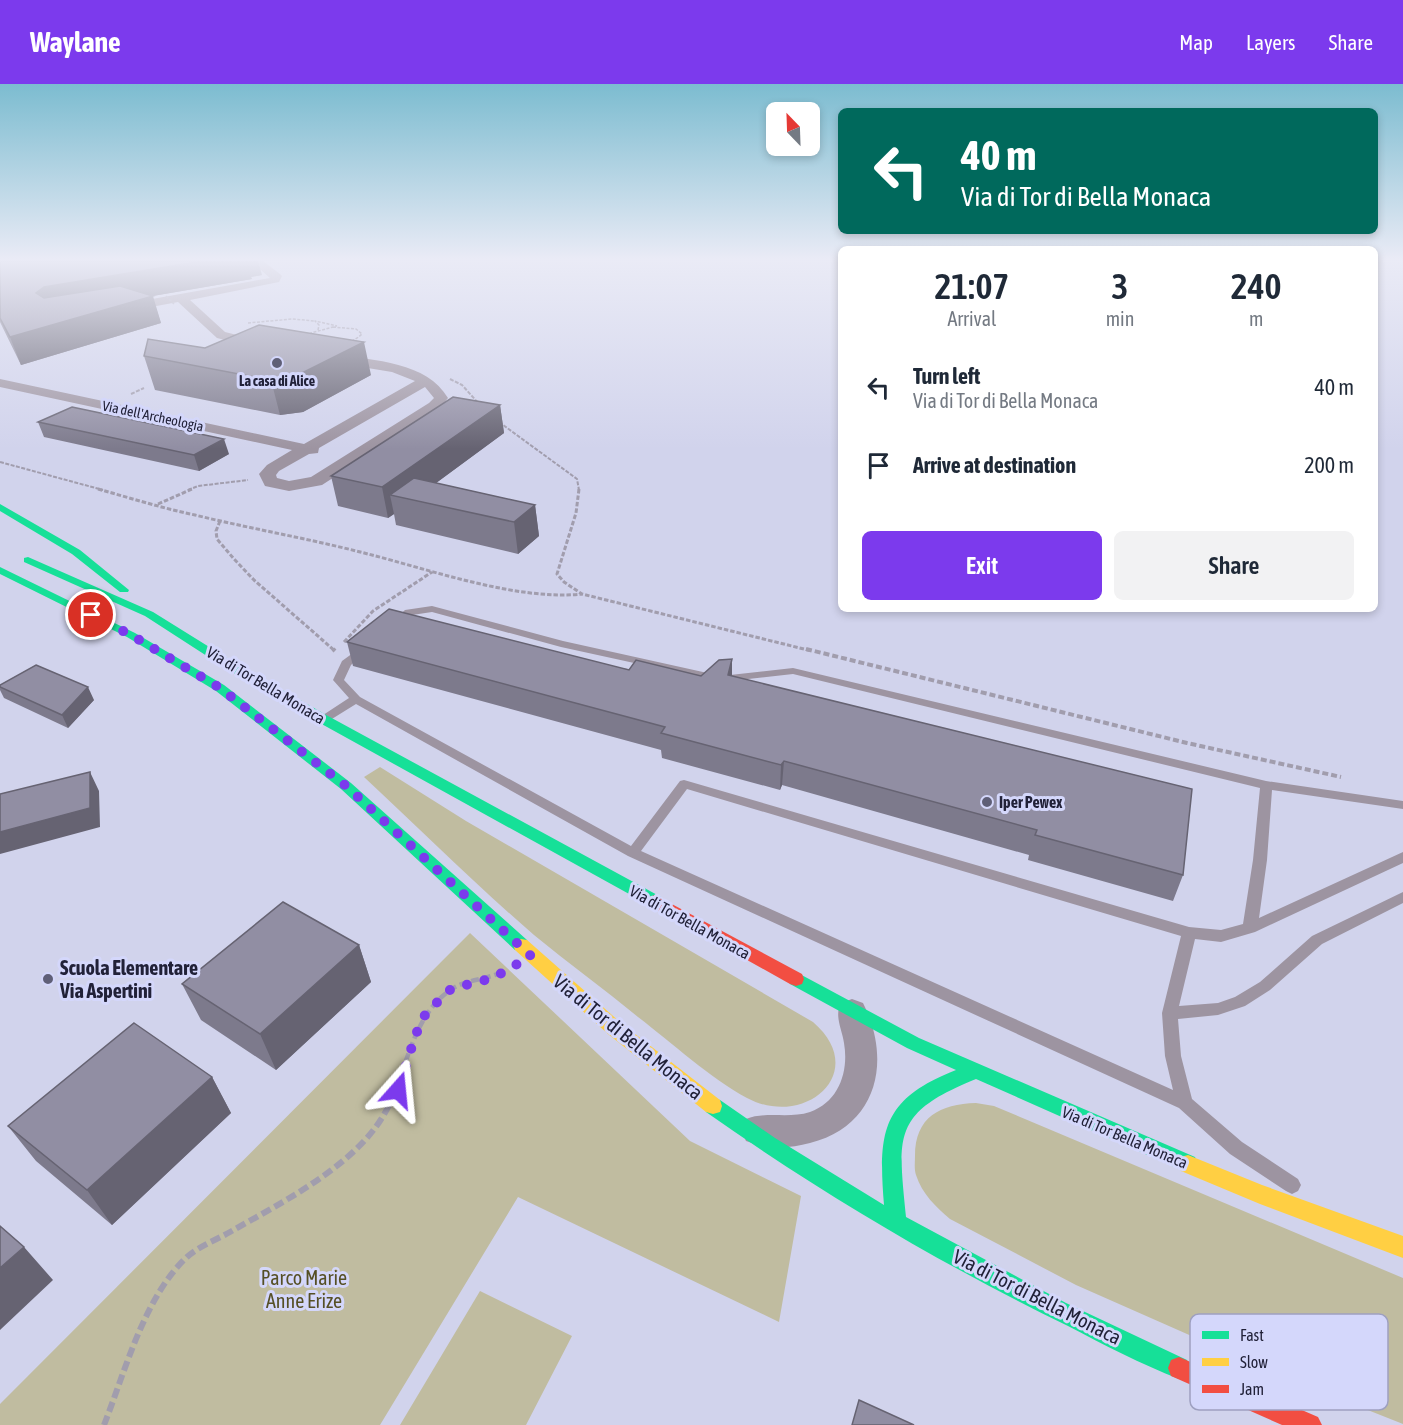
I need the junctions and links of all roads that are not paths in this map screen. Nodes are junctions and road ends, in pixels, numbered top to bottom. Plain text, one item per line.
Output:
1 (207, 324) edge
2 (274, 348) edge
3 (326, 357) edge
4 (425, 381) junction
5 (0, 383) edge
6 (27, 390) junction
7 (0, 400) edge
8 (306, 448) junction
9 (353, 458) junction
10 (0, 507) edge
11 (17, 556) dead end
12 (0, 570) edge
13 (33, 602) dead end
14 (149, 614) junction
15 (131, 635) junction
16 (356, 699) junction
17 (323, 719) junction
18 (1266, 785) junction
19 (1403, 805) edge
20 (633, 853) junction
21 (1403, 857) edge
22 (1403, 897) edge
23 (1250, 928) junction
24 (1189, 933) junction
25 (852, 1012) junction
26 (1170, 1013) junction
27 (975, 1071) junction
28 (1185, 1103) junction
29 (744, 1128) junction
30 (896, 1222) junction
31 (1380, 1238) junction
32 (1403, 1247) edge
33 (1190, 1373) edge
34 (1274, 1410) edge
35 (1310, 1425) edge

1 - 2 street
3 - 4 street
4 - 8 street
4 - 9 street
5 - 6 street, Via dell'Archeologia
6 - 7 street
6 - 8 street, Via dell'Archeologia
8 - 9 street, Via dell'Archeologia
8 - 9 street
10 - 14 main road
11 - 14 main road, Via di Tor Bella Monaca
12 - 15 main road, Via di Tor di Bella Monaca
13 - 15 main road
14 - 17 main road, Via di Tor Bella Monaca
15 - 29 main road, Via di Tor di Bella Monaca
16 - 17 lane
16 - 18 lane
16 - 20 lane
17 - 25 main road, Via di Tor Bella Monaca
18 - 19 lane
18 - 23 lane
20 - 24 lane
20 - 28 lane
21 - 23 lane
22 - 26 lane
23 - 24 lane
24 - 26 lane
25 - 27 main road, Via di Tor Bella Monaca
25 - 29 street
26 - 28 lane
27 - 30 main road
27 - 31 main road, Via di Tor Bella Monaca
28 - 31 lane
29 - 30 main road, Via di Tor di Bella Monaca
30 - 33 main road, Via di Tor di Bella Monaca
31 - 32 main road, Via di Tor Bella Monaca
34 - 35 main road, Via di Tor di Bella Monaca

